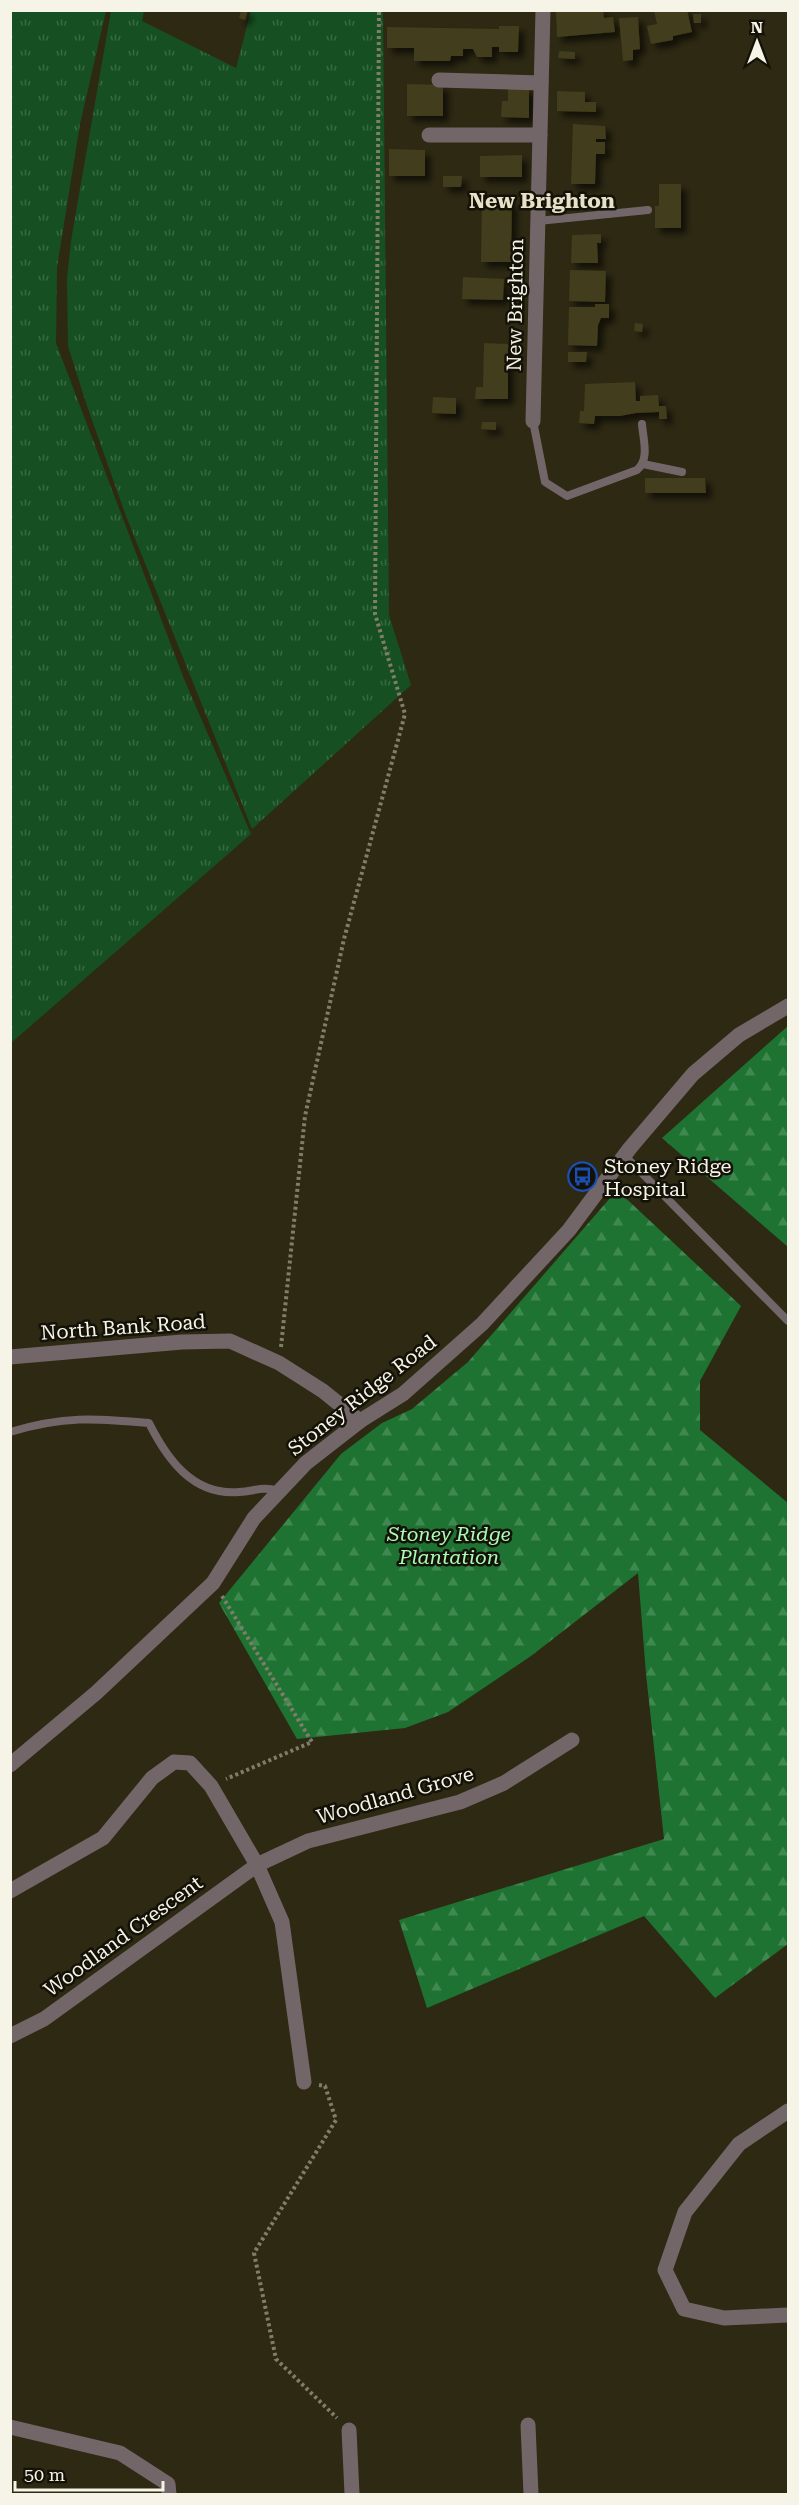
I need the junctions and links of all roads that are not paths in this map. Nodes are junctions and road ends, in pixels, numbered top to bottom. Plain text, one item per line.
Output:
1 (543, 10) edge
2 (439, 80) dead end
3 (541, 83) junction
4 (429, 135) dead end
5 (540, 135) junction
6 (648, 210) dead end
7 (538, 221) junction
8 (533, 421) joint
9 (642, 424) dead end
10 (643, 464) junction
11 (682, 472) dead end
12 (789, 1006) edge
13 (624, 1155) junction
14 (789, 1321) edge
15 (10, 1357) edge
16 (360, 1421) junction
17 (10, 1432) edge
18 (279, 1491) junction
19 (572, 1740) dead end
20 (10, 1765) edge
21 (257, 1865) junction
22 (10, 1891) edge
23 (10, 2036) edge
24 (304, 2082) road end
25 (789, 2111) edge
26 (789, 2315) edge
27 (528, 2426) dead end
28 (10, 2427) edge
29 (349, 2430) road end
30 (169, 2494) edge
31 (352, 2494) edge
32 (531, 2494) edge

1 - 3 street, New Brighton
2 - 3 street
3 - 5 street, New Brighton
4 - 5 street
5 - 7 street, New Brighton
6 - 7 lane
7 - 8 street, New Brighton
8 - 10 lane
9 - 10 lane
10 - 11 lane
12 - 13 street, Stoney Ridge Road
13 - 14 lane
13 - 16 street, Stoney Ridge Road
15 - 16 street, North Bank Road
16 - 18 street, Stoney Ridge Road
17 - 18 lane
18 - 20 street, Stoney Ridge Road
19 - 21 street, Woodland Grove
21 - 22 street
21 - 23 street, Woodland Crescent
21 - 24 street
25 - 26 street
27 - 32 street
28 - 30 street
29 - 31 street

